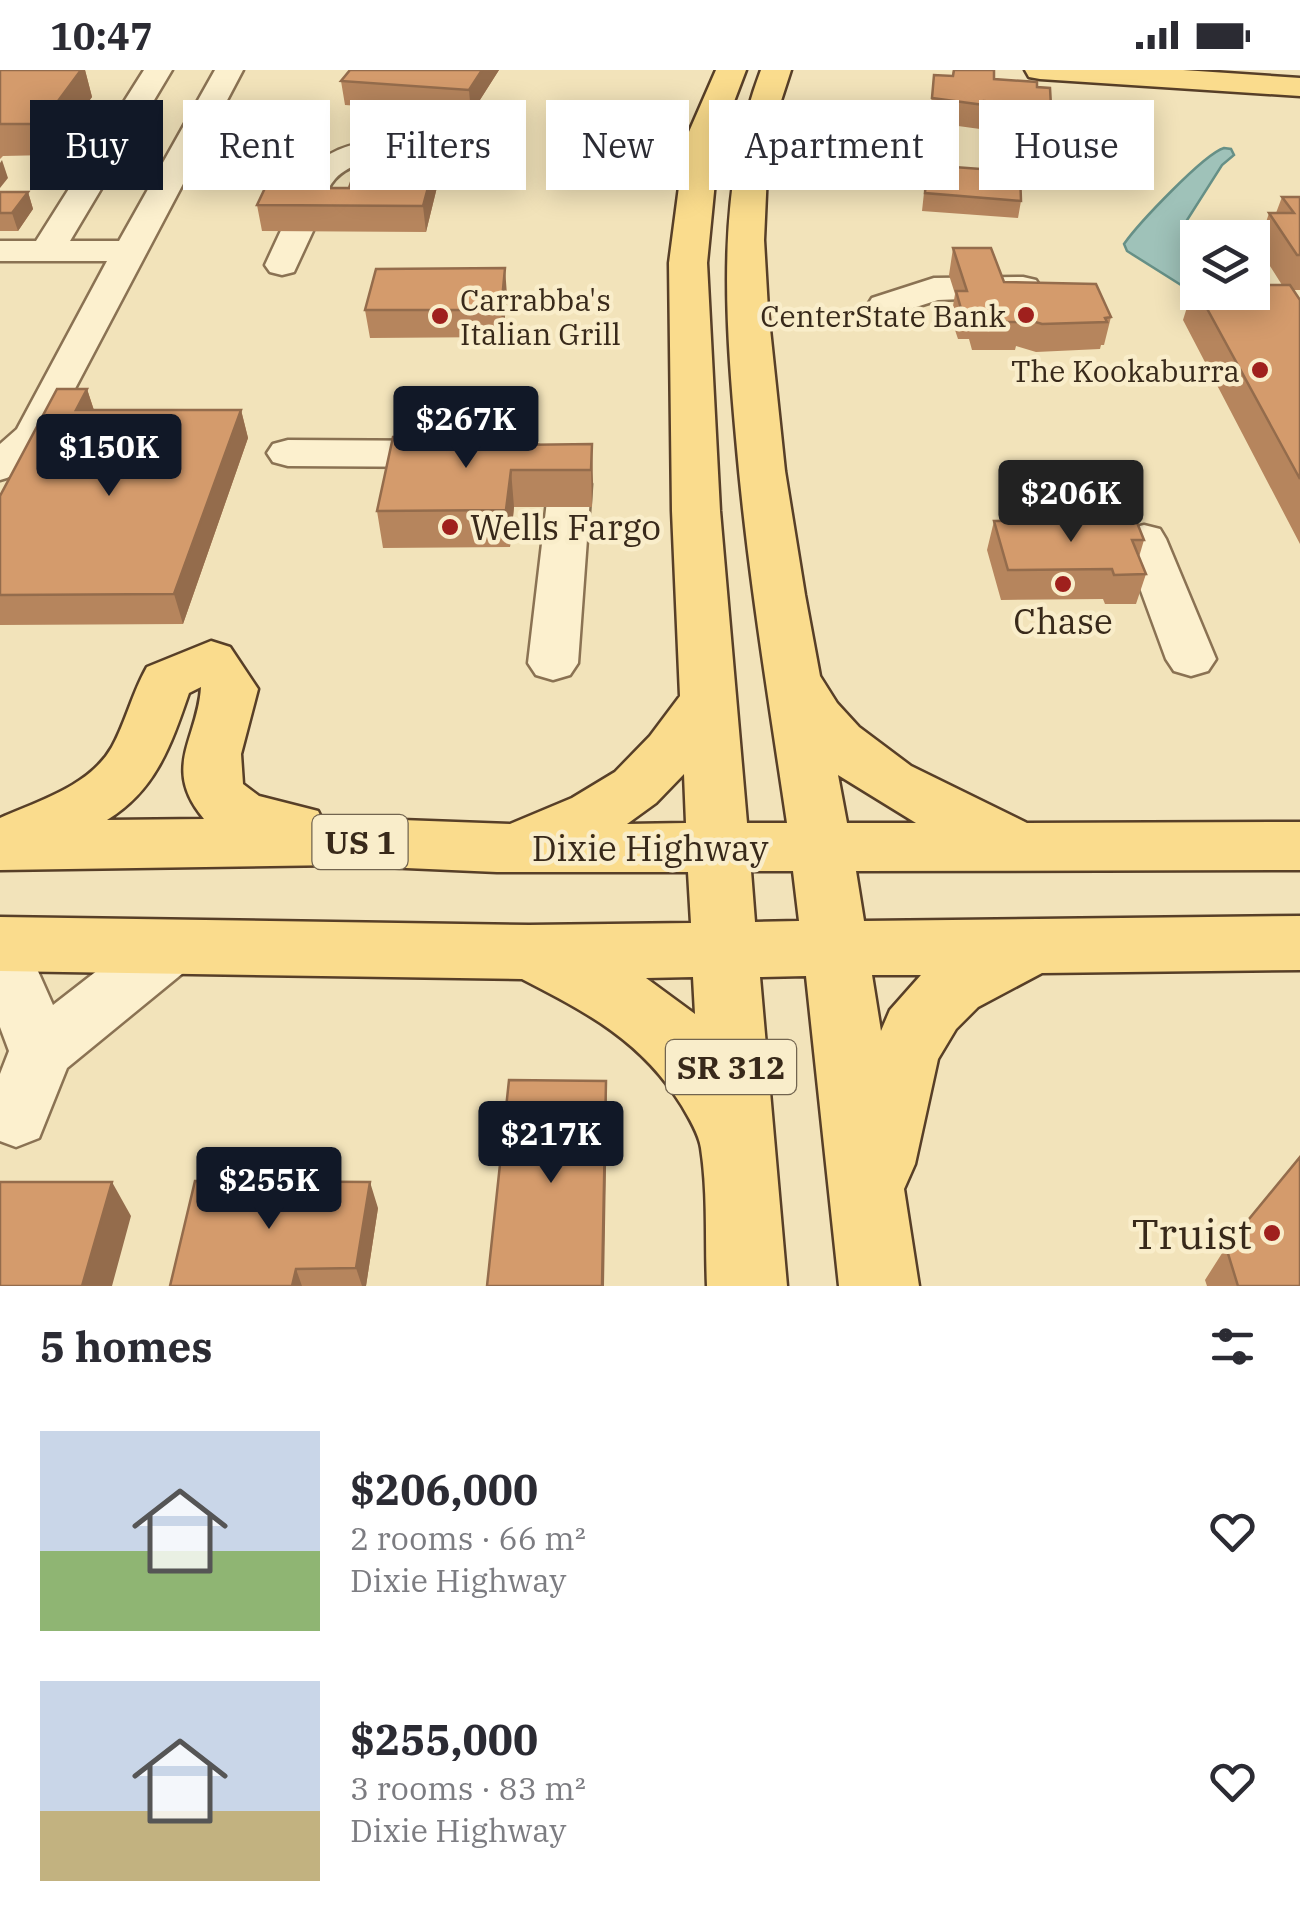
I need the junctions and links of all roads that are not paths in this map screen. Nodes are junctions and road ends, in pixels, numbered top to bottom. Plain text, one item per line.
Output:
1 (158, 70) edge
2 (228, 70) edge
3 (731, 70) edge
4 (776, 70) edge
5 (1040, 70) edge
6 (1300, 87) edge
7 (350, 154) edge
8 (0, 251) edge
9 (48, 251) junction
10 (132, 251) junction
11 (282, 264) dead end
12 (1053, 288) edge
13 (689, 304) junction
14 (748, 305) junction
15 (885, 306) dead end
16 (288, 453) dead end
17 (0, 467) edge
18 (1144, 538) edge
19 (1191, 658) dead end
20 (553, 663) dead end
21 (793, 674) junction
22 (707, 701) junction
23 (338, 841) junction
24 (0, 845) edge
25 (1300, 846) edge
26 (821, 847) junction
27 (1020, 847) junction
28 (497, 848) junction
29 (719, 848) junction
30 (1042, 944) junction
31 (1300, 944) edge
32 (173, 946) junction
33 (0, 948) edge
34 (834, 948) junction
35 (726, 950) junction
36 (530, 952) junction
37 (41, 1051) junction
38 (16, 1116) dead end
39 (734, 1136) junction
40 (868, 1212) junction
41 (747, 1286) edge
42 (878, 1286) edge

1 - 9 lane
2 - 10 lane
3 - 13 main road, SR 312
4 - 14 main road, SR 312
5 - 6 main road
7 - 11 lane
8 - 9 lane
9 - 10 lane
10 - 17 lane
12 - 15 lane
13 - 14 main road
13 - 22 main road, SR 312
14 - 21 main road, SR 312
16 - 20 lane
18 - 19 lane
21 - 26 main road, SR 312
21 - 27 main road
22 - 28 main road
22 - 29 main road, SR 312
23 - 24 main road, Dixie Highway / US 1
23 - 24 main road
23 - 28 main road, Dixie Highway / US 1
25 - 27 main road, Dixie Highway / US 1
26 - 27 main road, Dixie Highway / US 1
26 - 29 main road, Dixie Highway / US 1
26 - 34 main road, SR 312
28 - 29 main road, Dixie Highway / US 1
29 - 35 main road, SR 312
30 - 31 main road
30 - 34 main road
30 - 40 main road
32 - 33 main road
32 - 36 main road
32 - 37 lane
33 - 37 lane
34 - 35 main road
34 - 40 main road, SR 312
35 - 36 main road
35 - 39 main road, SR 312
36 - 39 main road
37 - 38 lane
39 - 41 main road, SR 312
40 - 42 main road, SR 312

